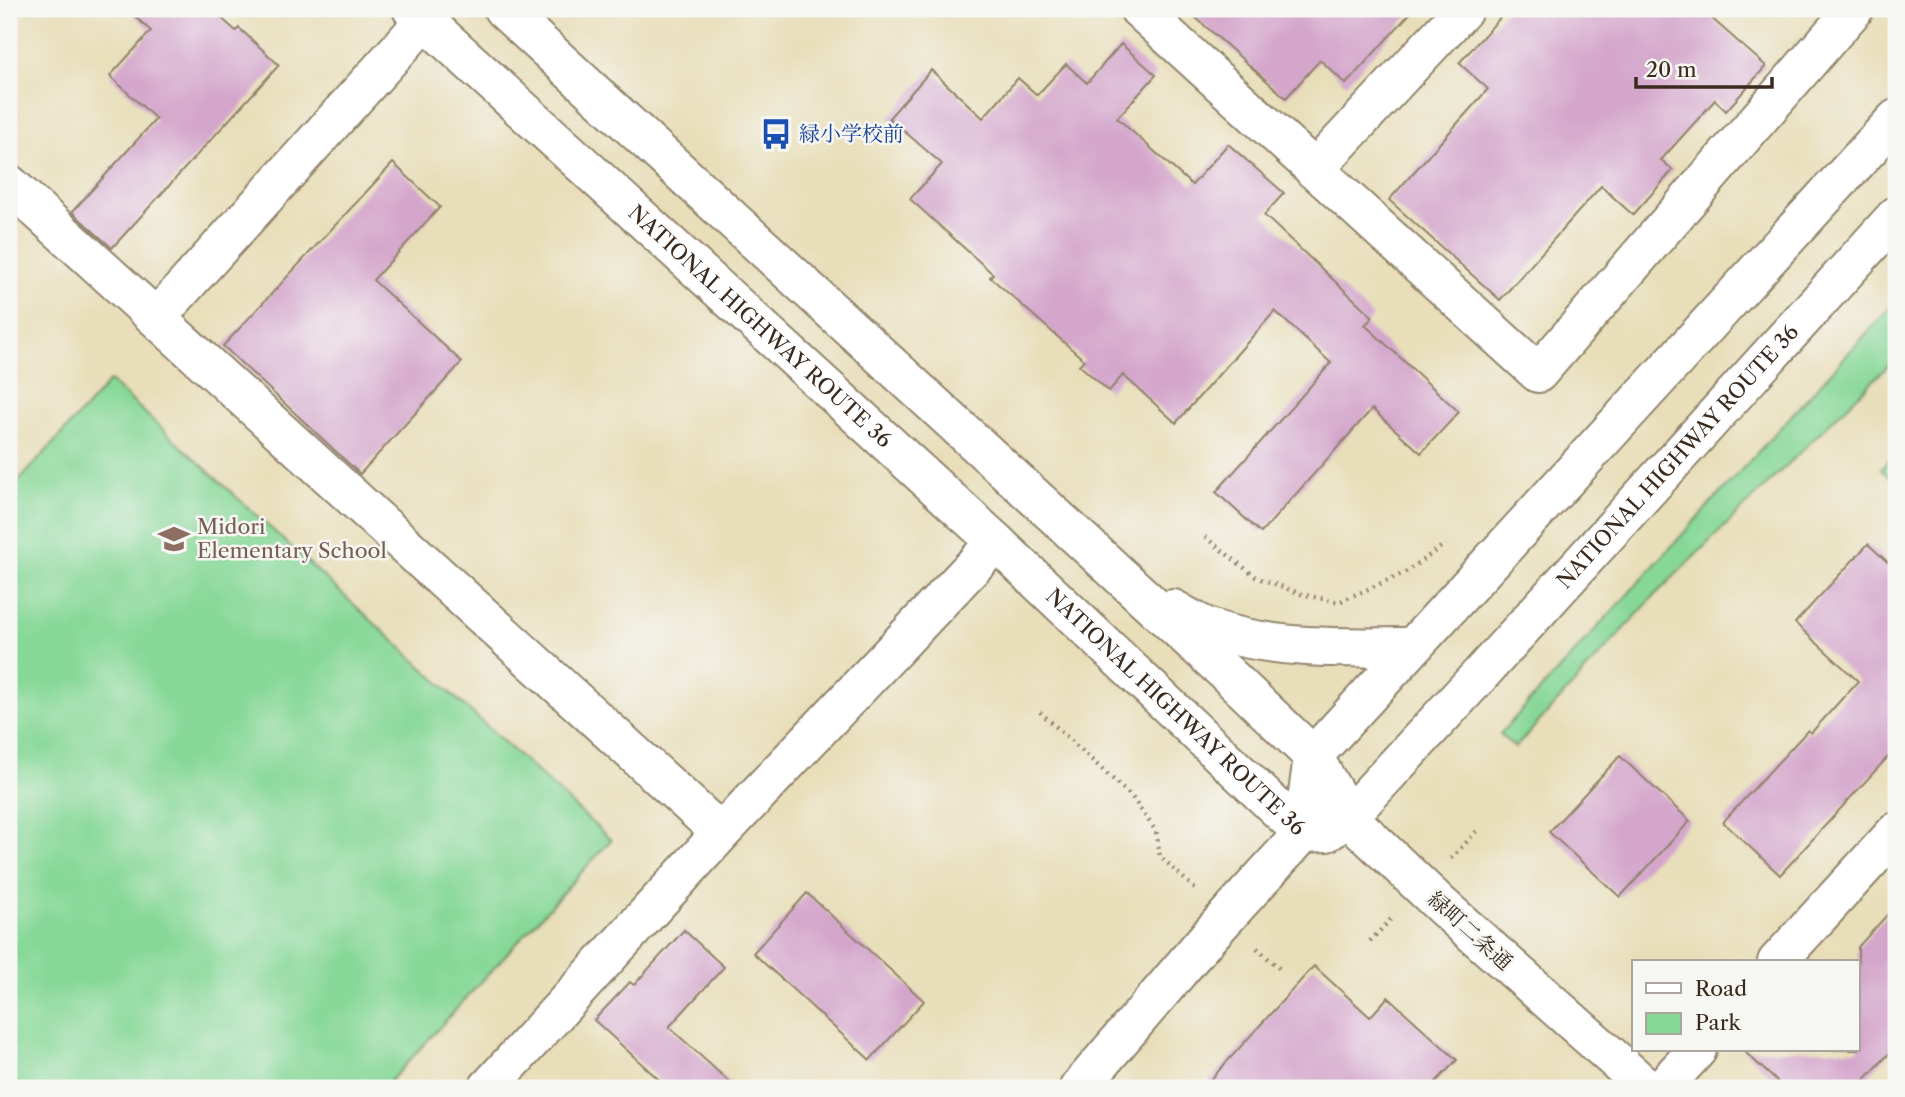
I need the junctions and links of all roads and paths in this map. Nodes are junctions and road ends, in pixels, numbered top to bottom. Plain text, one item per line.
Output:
1 (503, 9) edge
2 (1139, 9) edge
3 (1464, 9) edge
4 (1854, 9) edge
5 (424, 13) edge
6 (1896, 119) edge
7 (1314, 170) junction
8 (9, 184) edge
9 (1896, 216) edge
10 (156, 318) junction
11 (996, 542) junction
12 (1137, 591) junction
13 (1411, 647) junction
14 (1040, 712) dead end
15 (1313, 756) junction
16 (1348, 817) junction
17 (1896, 832) edge
18 (721, 833) junction
19 (1303, 833) junction
20 (1225, 918) junction
21 (1779, 960) edge
22 (1282, 971) dead end
23 (1695, 1052) edge
24 (488, 1088) edge
25 (1079, 1088) edge
26 (1647, 1088) edge
27 (1662, 1088) edge

1 - 12 main road
2 - 7 main road
3 - 7 main road
4 - 7 main road
5 - 10 main road
5 - 11 main road, NATIONAL HIGHWAY ROUTE 36
6 - 13 main road
8 - 10 main road
9 - 16 main road, NATIONAL HIGHWAY ROUTE 36
10 - 18 main road
11 - 18 main road
11 - 19 main road, NATIONAL HIGHWAY ROUTE 36
12 - 13 main road
12 - 15 main road
13 - 15 main road
14 - 20 path
15 - 16 main road, 緑町二条通
15 - 19 main road
16 - 19 main road, NATIONAL HIGHWAY ROUTE 36
16 - 26 main road, 緑町二条通
17 - 21 main road
18 - 24 main road
19 - 20 main road
20 - 22 path
20 - 25 main road
23 - 27 main road

